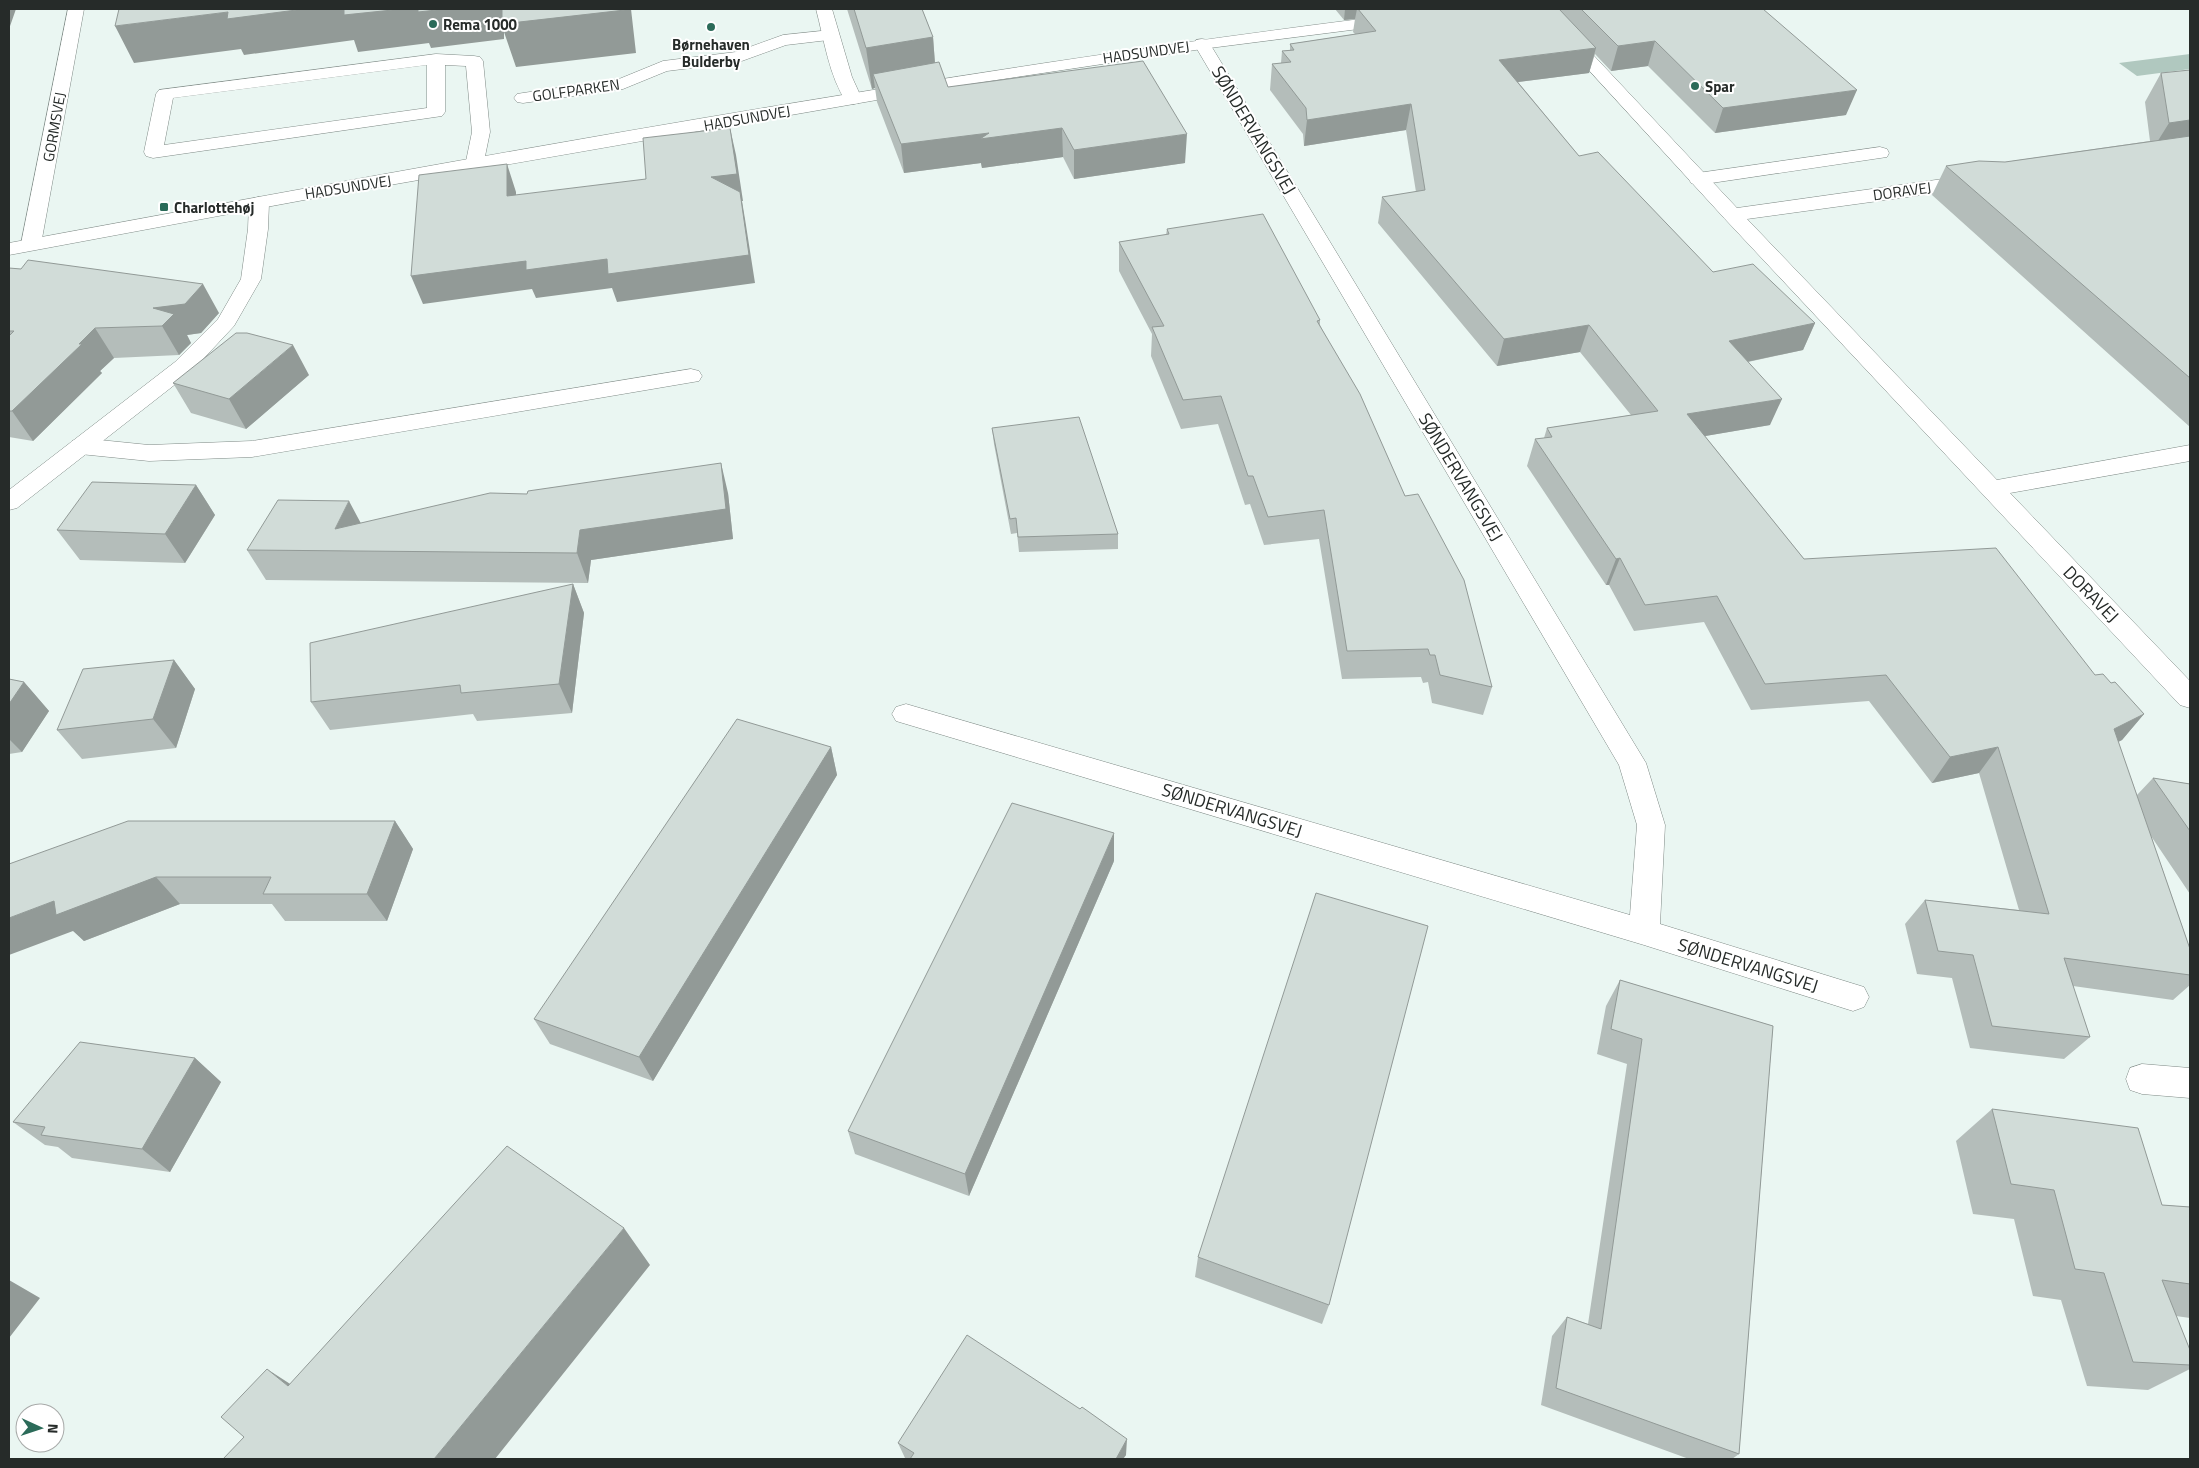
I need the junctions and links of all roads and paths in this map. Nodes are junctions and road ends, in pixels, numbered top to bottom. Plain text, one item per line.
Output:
1 (76, 9) edge
2 (824, 9) edge
3 (1541, 9) edge
4 (1408, 18) edge
5 (832, 35) junction
6 (1202, 44) junction
7 (436, 59) junction
8 (523, 98) dead end
9 (853, 99) junction
10 (1880, 153) dead end
11 (474, 166) junction
12 (1698, 179) junction
13 (1990, 183) edge
14 (259, 203) junction
15 (1732, 215) junction
16 (31, 244) junction
17 (9, 248) edge
18 (690, 376) dead end
19 (80, 446) junction
20 (2190, 453) edge
21 (1991, 489) junction
22 (9, 502) edge
23 (2190, 698) edge
24 (906, 714) dead end
25 (1644, 932) junction
26 (1853, 997) dead end
27 (2142, 1079) dead end
28 (2190, 1083) edge

1 - 16 street, GORMSVEJ
2 - 5 street
3 - 12 street, DORAVEJ
4 - 6 street, HADSUNDVEJ
5 - 8 street, GOLFPARKEN
5 - 9 street
6 - 9 street, HADSUNDVEJ
6 - 25 street, SØNDERVANGSVEJ
7 - 7 street
7 - 11 street
9 - 11 street, HADSUNDVEJ
10 - 12 street
11 - 14 street, HADSUNDVEJ
12 - 15 street, DORAVEJ
13 - 15 street, DORAVEJ
14 - 16 street, HADSUNDVEJ
14 - 19 street
15 - 21 street, DORAVEJ
16 - 17 street, HADSUNDVEJ
18 - 19 street
19 - 22 street
20 - 21 street
21 - 23 street, DORAVEJ
24 - 25 street, SØNDERVANGSVEJ
25 - 26 street, SØNDERVANGSVEJ
27 - 28 street

